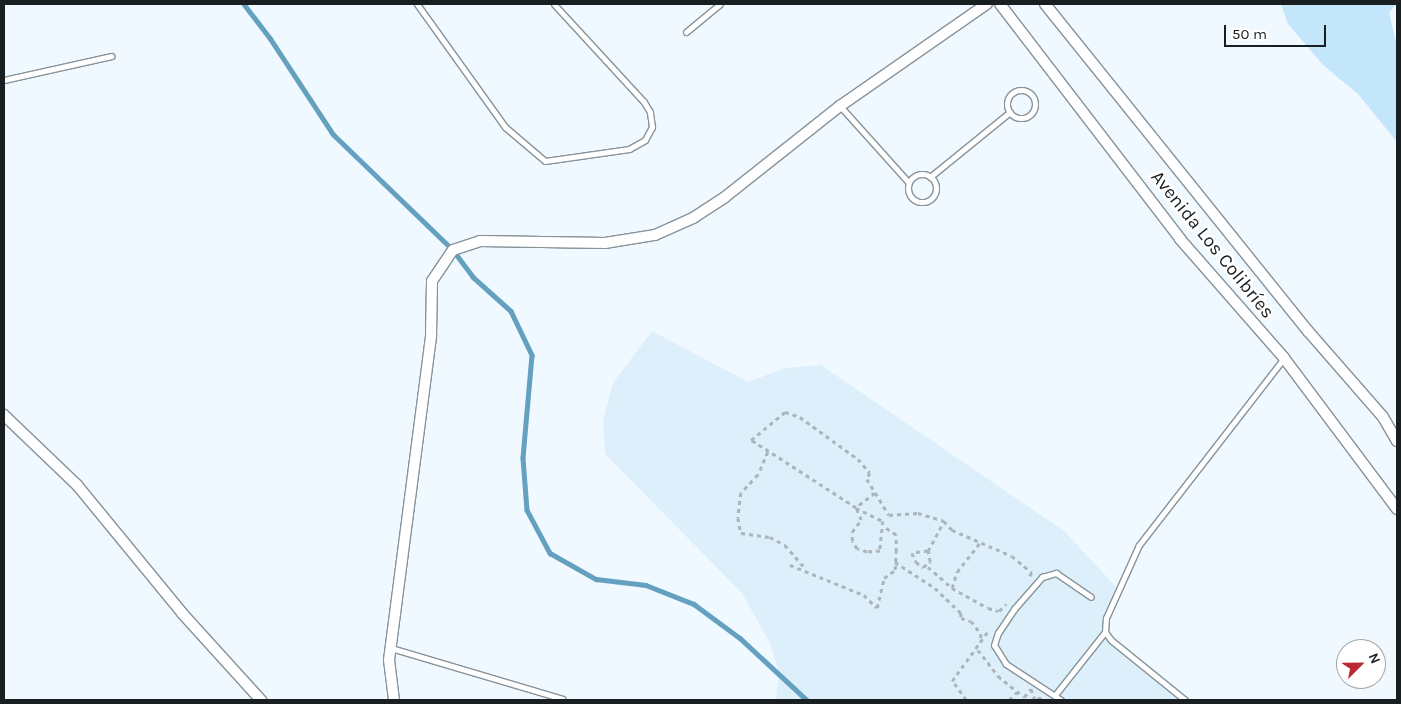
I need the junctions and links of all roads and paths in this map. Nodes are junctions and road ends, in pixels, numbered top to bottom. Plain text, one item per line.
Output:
1 (417, 4) edge
2 (554, 4) edge
3 (720, 4) edge
4 (987, 4) edge
5 (1000, 4) edge
6 (1045, 4) edge
7 (686, 32) dead end
8 (111, 56) dead end
9 (4, 80) edge
10 (840, 106) junction
11 (1010, 112) junction
12 (930, 177) junction
13 (909, 183) junction
14 (1284, 358) junction
15 (4, 415) edge
16 (1397, 441) edge
17 (768, 452) junction
18 (875, 493) junction
19 (856, 508) junction
20 (1397, 509) edge
21 (944, 521) junction
22 (884, 527) junction
23 (980, 543) junction
24 (928, 551) junction
25 (896, 562) junction
26 (790, 565) dead end
27 (928, 567) junction
28 (807, 570) junction
29 (1027, 584) dead end
30 (952, 588) junction
31 (1091, 597) dead end
32 (1012, 599) dead end
33 (1105, 632) junction
34 (981, 642) dead end
35 (391, 648) junction
36 (1017, 692) junction
37 (1055, 695) junction
38 (563, 699) edge
39 (261, 700) edge
40 (394, 700) edge
41 (966, 700) edge
42 (1009, 700) edge
43 (1036, 700) edge
44 (1042, 700) edge
45 (1061, 700) edge
46 (1185, 700) edge

1 - 2 lane
3 - 7 lane
4 - 10 street
5 - 14 street, Avenida Los Colibríes
6 - 16 street, Avenida Los Colibríes
8 - 9 lane
10 - 13 lane
10 - 35 street
11 - 11 lane
11 - 12 lane
12 - 13 lane
12 - 13 lane
14 - 20 street, Avenida Los Colibríes
14 - 33 lane
15 - 39 street
17 - 18 path
17 - 19 path
17 - 28 path
18 - 19 path
18 - 21 path
19 - 22 path
19 - 22 path
21 - 23 path
21 - 24 path
22 - 25 path
23 - 29 path
23 - 30 path
24 - 27 path
24 - 27 path
25 - 28 path
25 - 34 path
26 - 28 path
27 - 30 path
30 - 32 path
31 - 37 lane
33 - 37 lane
33 - 46 lane
35 - 38 lane
35 - 40 street
36 - 41 path
36 - 42 path
36 - 43 path
37 - 45 lane
43 - 44 path

